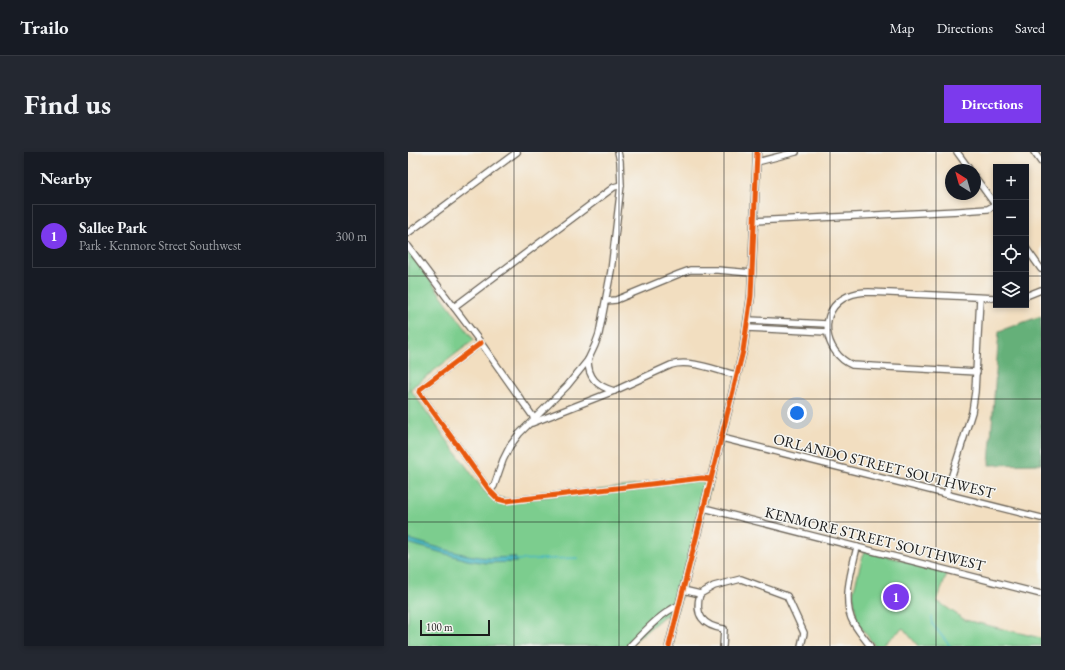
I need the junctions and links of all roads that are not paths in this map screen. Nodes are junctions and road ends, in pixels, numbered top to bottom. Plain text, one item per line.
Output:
1 (517, 152) edge
2 (618, 152) edge
3 (757, 152) edge
4 (796, 152) edge
5 (957, 152) edge
6 (1034, 152) edge
7 (757, 162) junction
8 (1041, 162) edge
9 (966, 164) edge
10 (621, 185) junction
11 (981, 185) edge
12 (993, 202) edge
13 (993, 207) edge
14 (754, 222) junction
15 (408, 232) edge
16 (408, 246) edge
17 (1029, 252) edge
18 (1041, 269) edge
19 (752, 273) junction
20 (1041, 290) edge
21 (1029, 295) edge
22 (980, 298) junction
23 (993, 298) edge
24 (606, 301) junction
25 (454, 307) junction
26 (748, 324) junction
27 (827, 324) junction
28 (827, 332) junction
29 (481, 343) junction
30 (588, 360) junction
31 (977, 372) junction
32 (737, 375) junction
33 (614, 391) junction
34 (534, 418) junction
35 (528, 425) junction
36 (722, 438) junction
37 (711, 479) junction
38 (490, 491) junction
39 (946, 494) junction
40 (704, 508) junction
41 (1041, 518) edge
42 (857, 547) junction
43 (683, 590) junction
44 (700, 594) junction
45 (1041, 594) edge
46 (679, 605) junction
47 (630, 646) edge
48 (669, 646) edge
49 (723, 646) edge
50 (801, 646) edge
51 (870, 646) edge

1 - 15 street
2 - 10 street
3 - 7 main road
4 - 7 street
5 - 9 street
6 - 8 street
7 - 14 main road
10 - 24 street
10 - 25 street
11 - 12 street
13 - 14 street
14 - 19 main road
16 - 25 street
17 - 18 street
19 - 24 street
19 - 26 main road
20 - 21 street
22 - 23 street
22 - 27 street
22 - 31 street
24 - 30 street
25 - 29 street
26 - 27 street
26 - 28 street
26 - 32 main road
27 - 28 street
28 - 31 street
29 - 34 street
29 - 38 street
30 - 33 street
30 - 34 street
31 - 39 street
32 - 33 street
32 - 36 main road
33 - 35 street
34 - 35 street
35 - 38 street
36 - 37 main road
36 - 39 street, ORLANDO STREET SOUTHWEST
37 - 38 street
37 - 40 main road
39 - 41 street, ORLANDO STREET SOUTHWEST
40 - 42 street, KENMORE STREET SOUTHWEST
40 - 43 main road
42 - 45 street, KENMORE STREET SOUTHWEST
42 - 51 street
43 - 44 street
43 - 46 main road
44 - 49 street
44 - 50 street
46 - 47 street
46 - 48 main road

